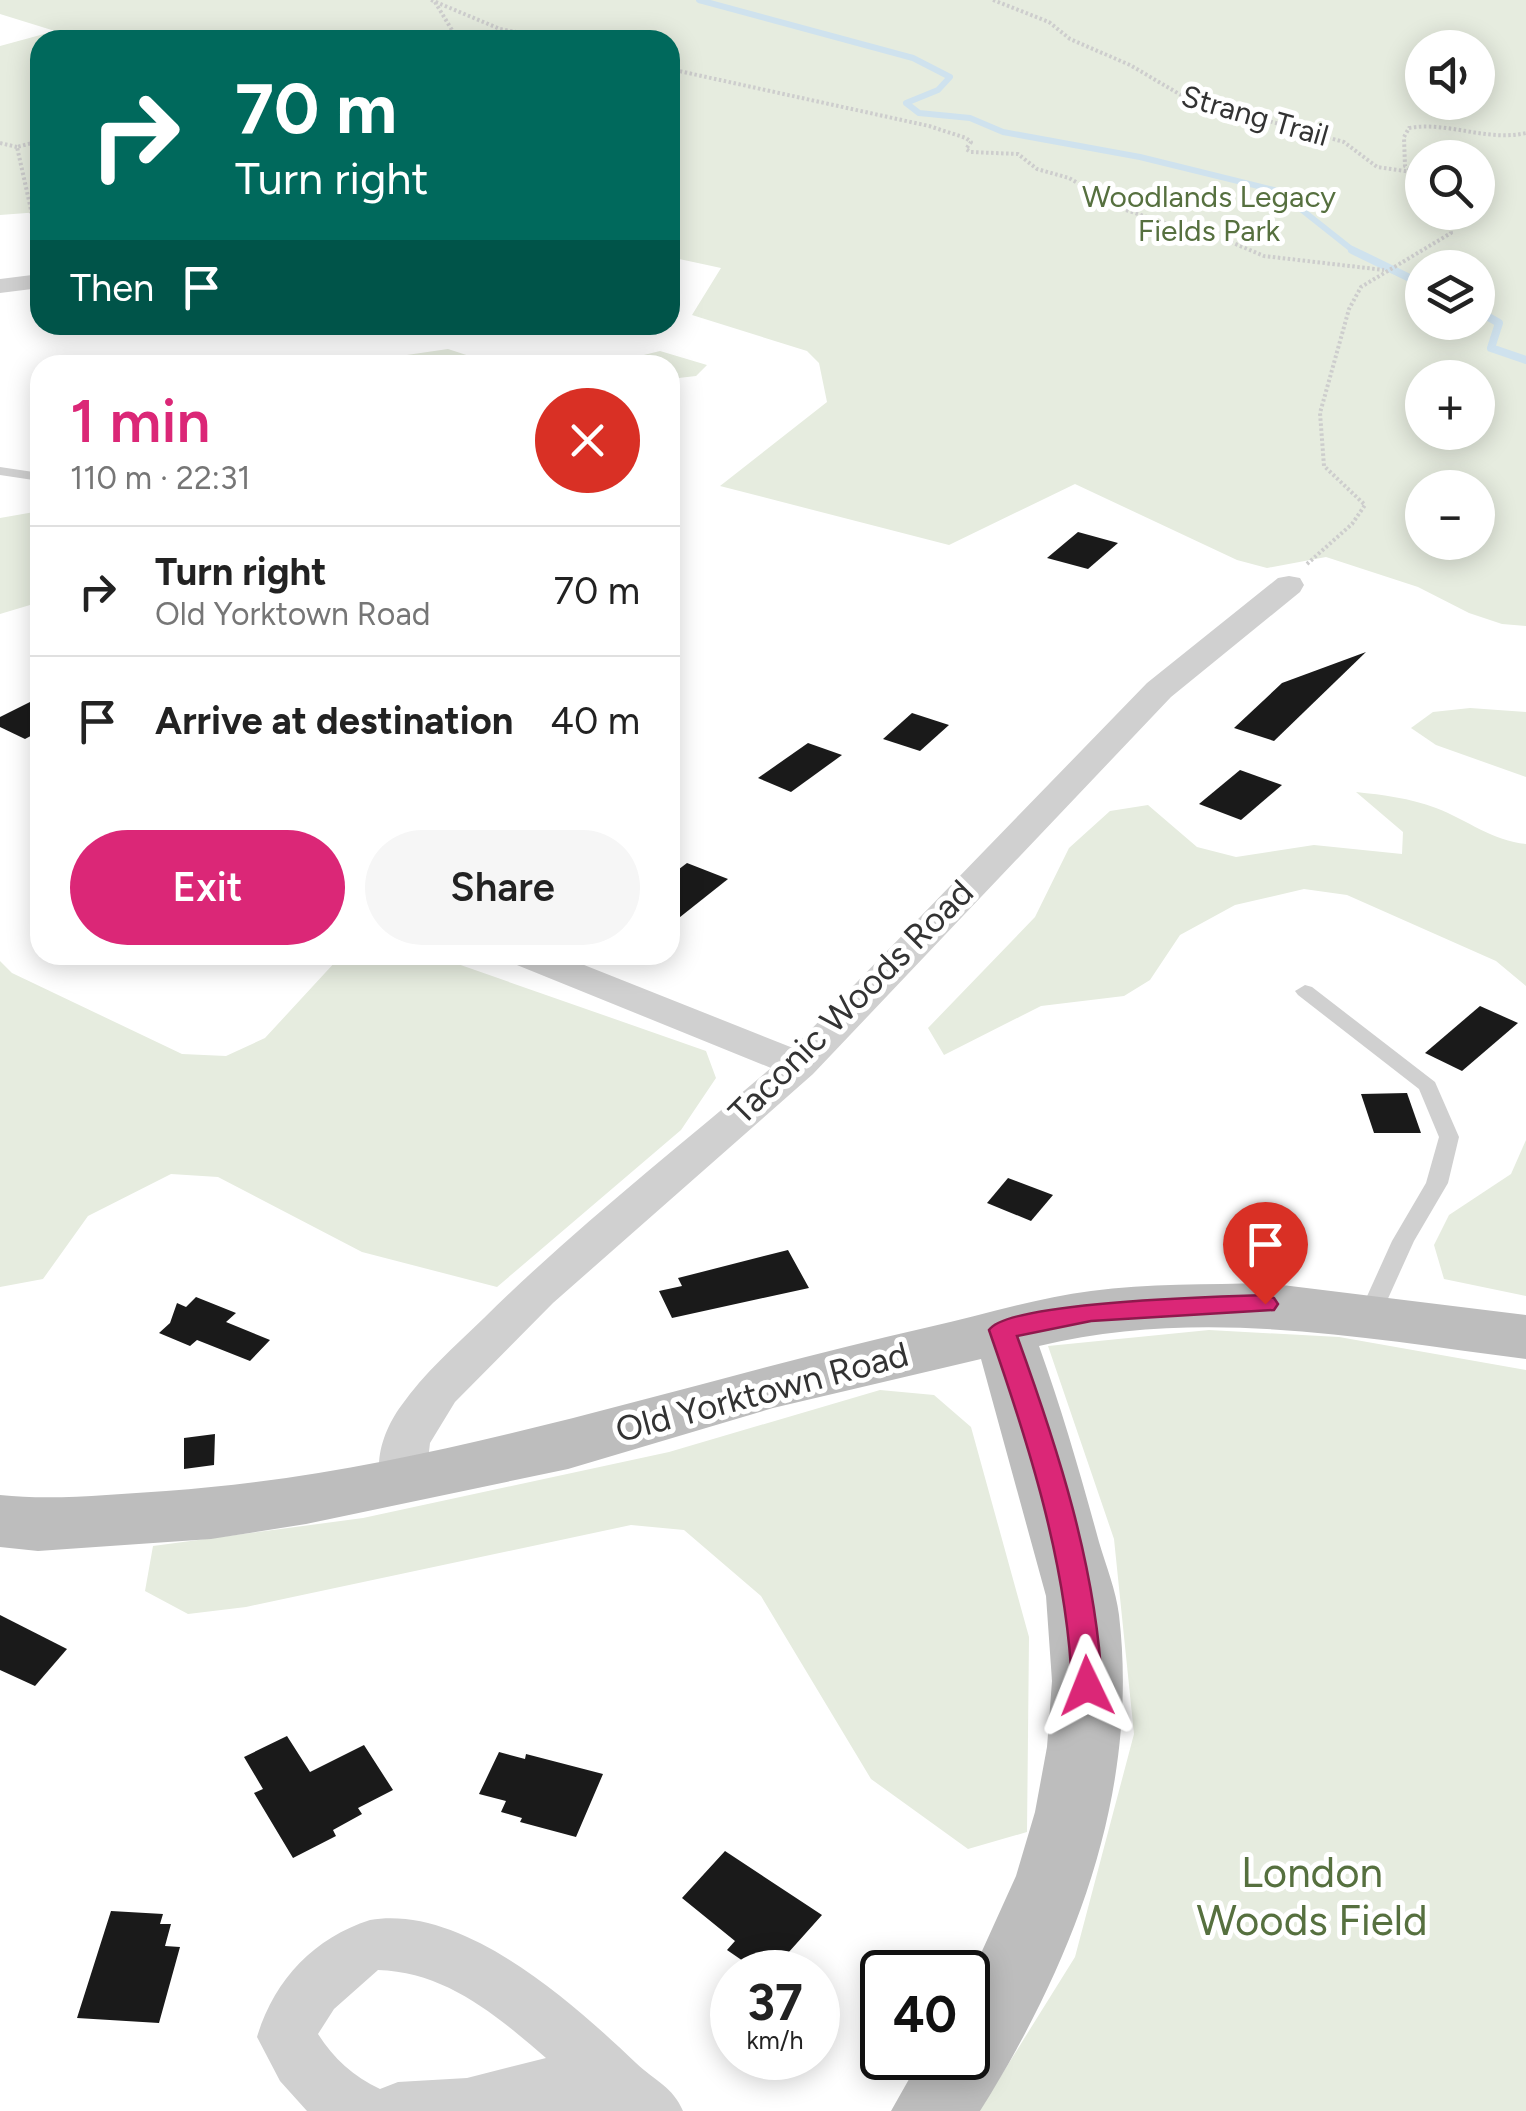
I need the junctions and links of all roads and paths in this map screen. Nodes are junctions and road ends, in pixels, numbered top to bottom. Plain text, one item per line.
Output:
1 (993, 0) edge
2 (433, 1) edge
3 (452, 30) edge
4 (510, 30) edge
5 (680, 72) edge
6 (1526, 133) edge
7 (0, 144) edge
8 (30, 144) edge
9 (17, 147) junction
10 (1405, 167) edge
11 (1405, 171) edge
12 (30, 207) edge
13 (1451, 230) edge
14 (1387, 268) junction
15 (30, 282) edge
16 (0, 286) edge
17 (0, 471) edge
18 (30, 476) edge
19 (1288, 585) joint
20 (551, 965) edge
21 (1305, 991) dead end
22 (798, 1065) junction
23 (1370, 1314) junction
24 (1002, 1330) junction
25 (1526, 1337) edge
26 (402, 1478) junction
27 (0, 1521) edge
28 (640, 2103) edge
29 (362, 2111) edge
30 (398, 2111) edge
31 (933, 2111) edge

1 - 11 path, Strang Trail
2 - 3 path
2 - 4 path
5 - 14 path
6 - 10 path
7 - 9 path
8 - 9 path
9 - 12 path
13 - 14 path
14 - 19 path
15 - 16 street
17 - 18 lane
19 - 22 street, Taconic Woods Road
20 - 22 street
21 - 23 lane
22 - 26 street, Taconic Woods Road
23 - 24 main road, Old Yorktown Road
23 - 25 main road, Old Yorktown Road
24 - 26 main road, Old Yorktown Road
24 - 31 main road
26 - 27 main road, Old Yorktown Road
28 - 29 street
28 - 30 street

